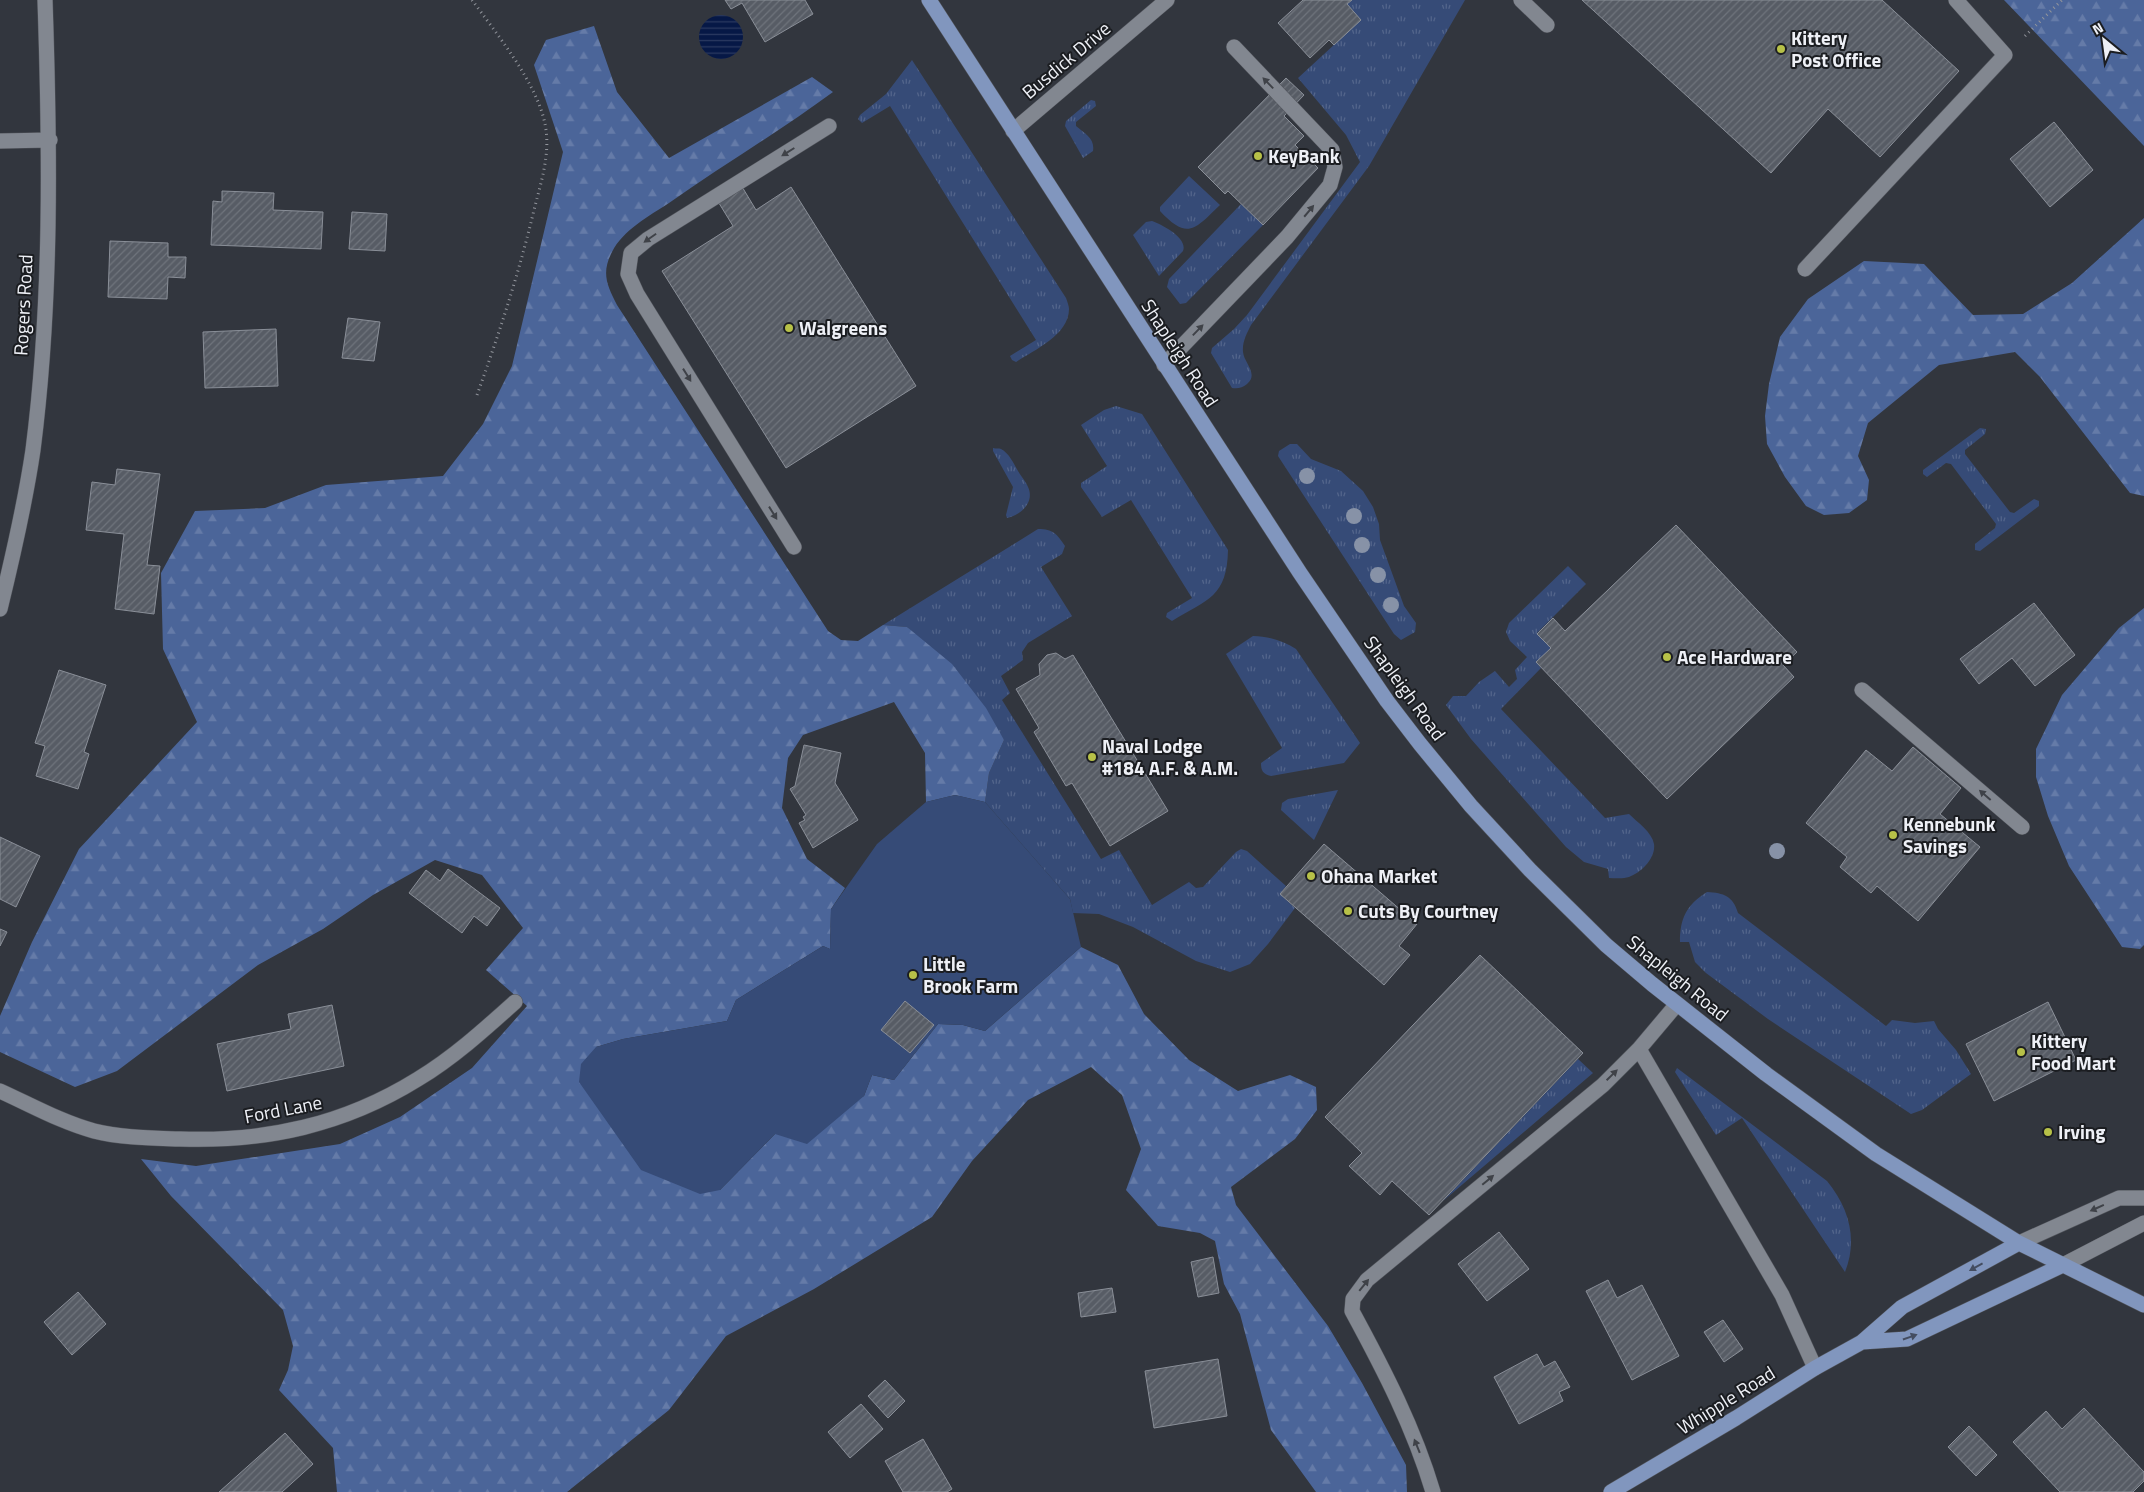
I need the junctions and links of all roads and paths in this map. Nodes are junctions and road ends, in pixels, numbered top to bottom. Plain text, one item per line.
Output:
1 (45, 0) edge
2 (472, 0) edge
3 (930, 0) edge
4 (1167, 0) edge
5 (1521, 0) edge
6 (1956, 0) edge
7 (2062, 0) edge
8 (1547, 25) dead end
9 (1234, 47) dead end
10 (2005, 55) junction
11 (829, 126) dead end
12 (1013, 131) junction
13 (50, 140) junction
14 (0, 141) edge
15 (1804, 269) dead end
16 (1164, 365) junction
17 (476, 395) dead end
18 (794, 547) dead end
19 (0, 609) edge
20 (1862, 690) dead end
21 (2022, 827) dead end
22 (515, 1002) dead end
23 (1677, 1004) junction
24 (1639, 1049) junction
25 (0, 1091) edge
26 (2144, 1198) edge
27 (2144, 1223) edge
28 (2019, 1243) junction
29 (2063, 1265) junction
30 (2144, 1305) edge
31 (1862, 1342) junction
32 (1815, 1368) junction
33 (1433, 1492) edge
34 (1611, 1492) edge

1 - 13 street, Rogers Road
2 - 17 path
3 - 12 main road, Shapleigh Road
4 - 12 street, Busdick Drive
5 - 8 street
6 - 10 street
7 - 10 path
16 -> 9 street
10 - 15 street
11 -> 18 street
12 - 16 main road, Shapleigh Road
13 - 14 street
13 - 19 street, Rogers Road
16 - 23 main road, Shapleigh Road
21 -> 20 street
22 - 25 street, Ford Lane
23 - 24 street
23 - 28 main road, Shapleigh Road
24 - 32 street
33 -> 24 street
26 -> 28 street
27 - 29 street
28 - 29 main road
28 -> 31 main road, Whipple Road
29 - 30 main road
31 -> 29 main road, Whipple Road
31 - 32 main road, Whipple Road
32 - 34 main road, Whipple Road

